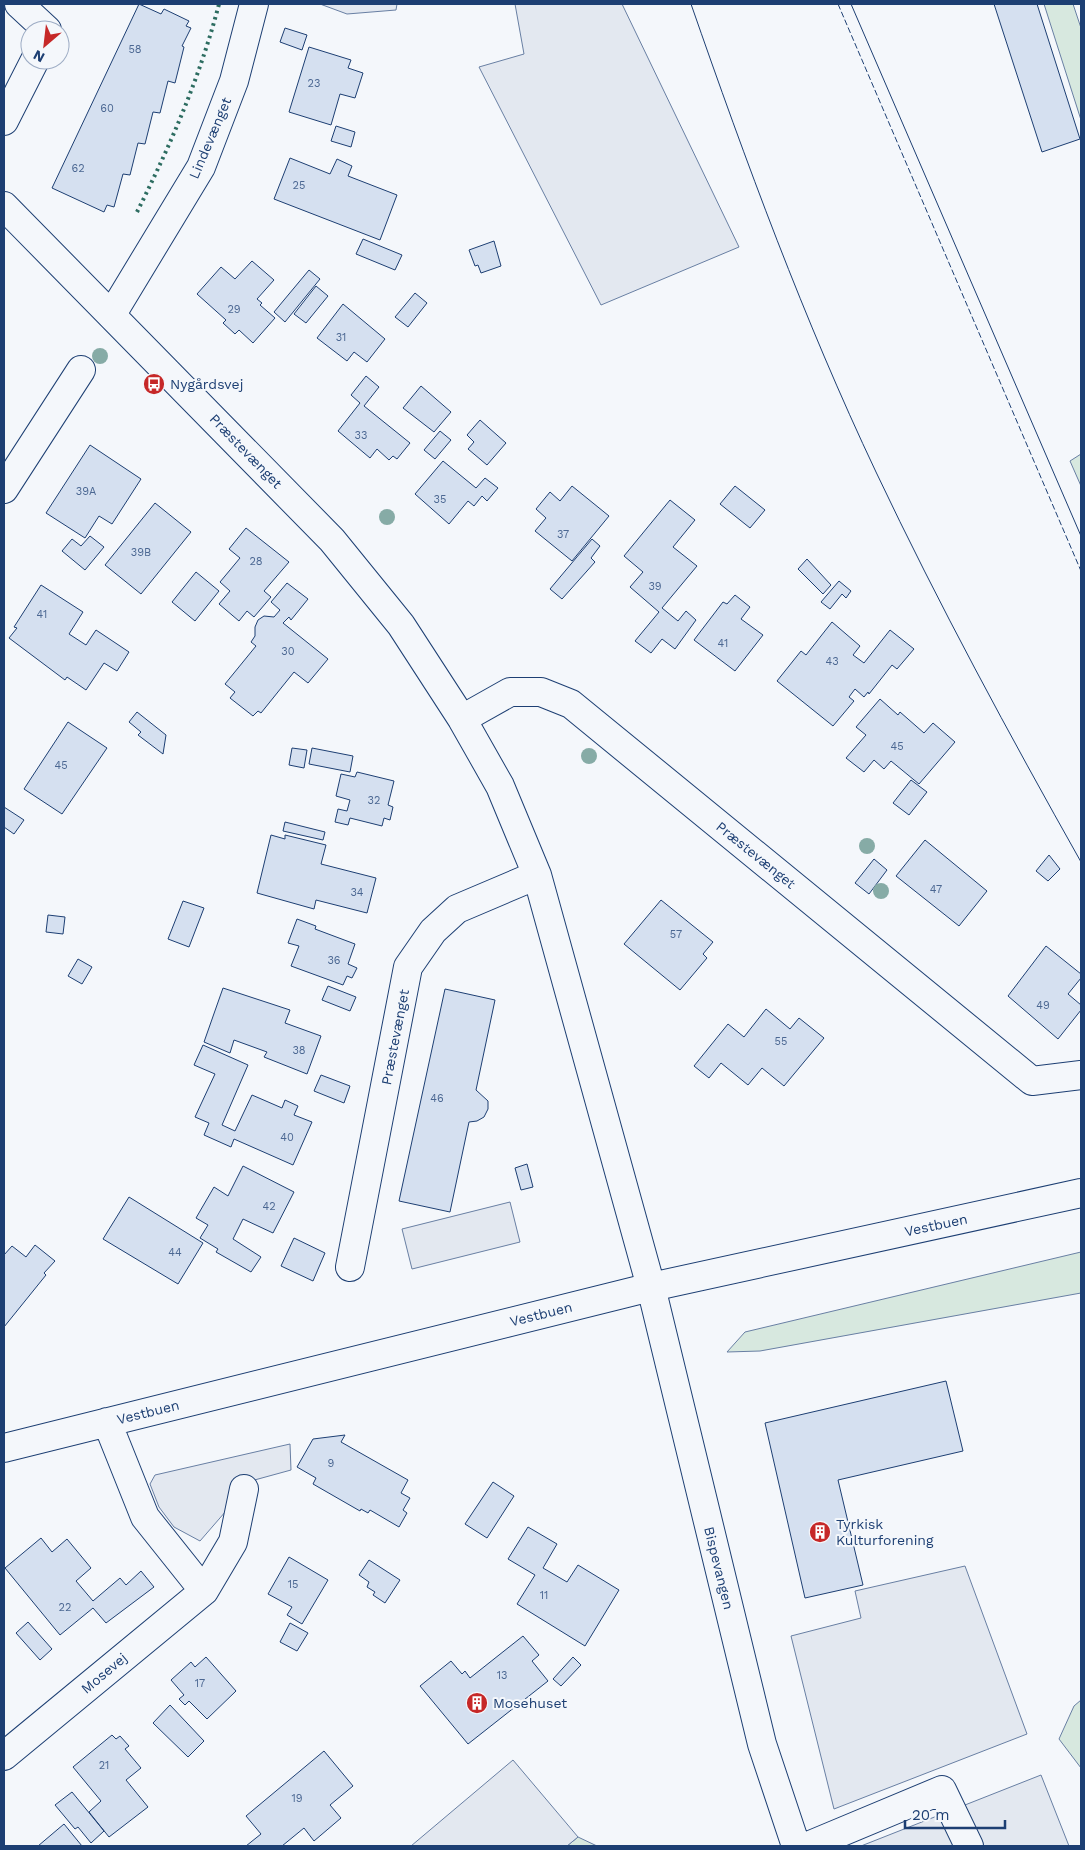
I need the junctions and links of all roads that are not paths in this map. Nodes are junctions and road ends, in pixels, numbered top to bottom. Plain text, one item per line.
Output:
1 (20, 4) edge
2 (254, 4) edge
3 (37, 20) edge
4 (30, 70) edge
5 (4, 121) edge
6 (4, 206) edge
7 (112, 314) junction
8 (82, 370) dead end
9 (4, 489) edge
10 (462, 719) junction
11 (537, 875) junction
12 (1081, 1075) edge
13 (1081, 1193) edge
14 (350, 1267) dead end
15 (651, 1287) junction
16 (107, 1422) junction
17 (4, 1448) edge
18 (244, 1489) dead end
19 (204, 1591) junction
20 (8, 1747) edge
21 (796, 1846) edge
22 (808, 1846) edge
23 (969, 1846) edge

1 - 3 street
2 - 7 street, Lindevænget
4 - 5 street
6 - 7 street, Præstevænget
7 - 10 street, Præstevænget
8 - 9 street
10 - 11 street, Præstevænget
10 - 12 street, Præstevænget
11 - 14 street, Præstevænget
11 - 15 street, Præstevænget
13 - 15 street, Vestbuen
15 - 16 street, Vestbuen
15 - 21 street, Bispevangen
16 - 17 street, Vestbuen
16 - 19 street
18 - 19 street, Mosevej
19 - 20 street, Mosevej
22 - 23 street

